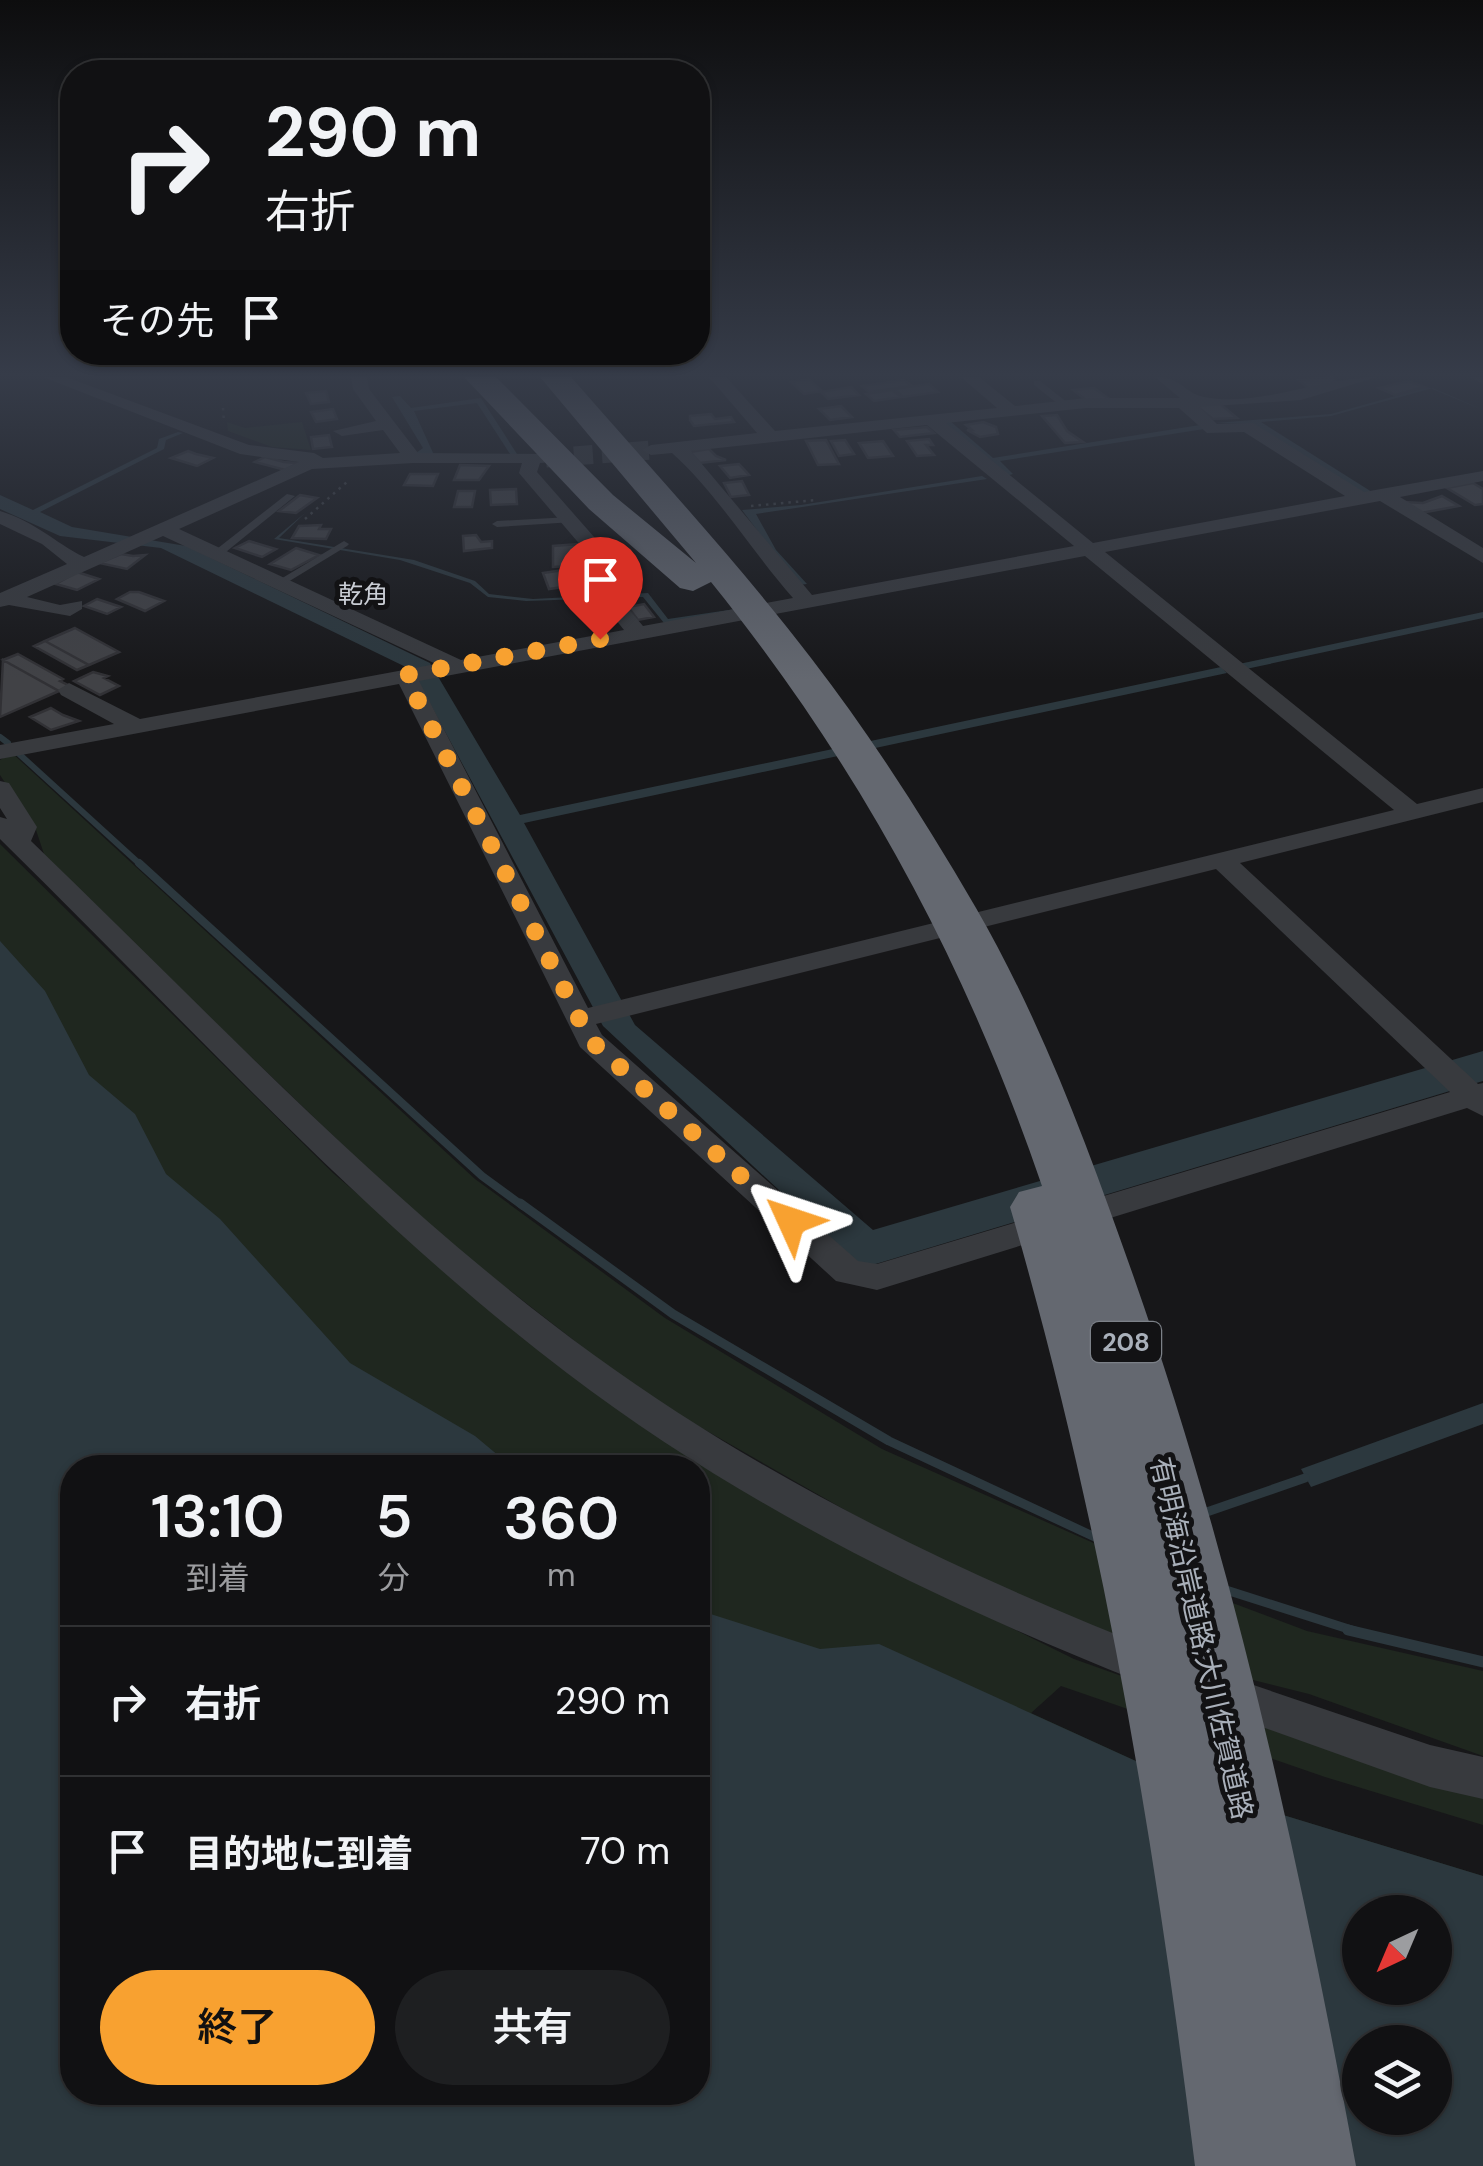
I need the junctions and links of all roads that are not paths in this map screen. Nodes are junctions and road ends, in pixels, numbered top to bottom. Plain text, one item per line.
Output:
1 (274, 478) edge
2 (533, 478) edge
3 (578, 478) edge
4 (618, 478) edge
5 (632, 478) edge
6 (656, 478) edge
7 (707, 478) edge
8 (1001, 478) edge
9 (1329, 478) edge
10 (1472, 478) edge
11 (1384, 495) junction
12 (290, 496) dead end
13 (1362, 499) junction
14 (0, 517) edge
15 (570, 520) junction
16 (498, 524) dead end
17 (143, 537) junction
18 (340, 547) dead end
19 (1085, 549) junction
20 (217, 554) junction
21 (1483, 557) edge
22 (81, 563) junction
23 (279, 583) junction
24 (718, 589) junction
25 (4, 600) edge
26 (807, 601) junction
27 (75, 606) dead end
28 (637, 632) junction
29 (448, 667) junction
30 (407, 675) junction
31 (69, 690) dead end
32 (134, 725) junction
33 (0, 752) edge
34 (0, 788) edge
35 (1483, 795) edge
36 (1412, 812) junction
37 (9, 834) edge
38 (1224, 862) junction
39 (579, 1019) junction
40 (1480, 1099) edge
41 (1483, 1778) edge
42 (1242, 2166) edge
43 (1309, 2166) edge

1 - 17 street
2 - 15 street
3 - 24 highway
4 - 24 highway, 有明海沿岸道路;大川佐賀道路 / 208
5 - 24 highway, 有明海沿岸道路;大川佐賀道路 / 208
6 - 24 highway
7 - 26 street
8 - 19 street
9 - 13 street
10 - 11 street
11 - 13 street
11 - 21 street
12 - 20 lane
13 - 19 street
14 - 22 street
15 - 16 lane
15 - 28 street
17 - 20 street
17 - 22 street
18 - 23 lane
19 - 26 street
19 - 36 street
20 - 23 street
22 - 25 street
23 - 29 street
24 - 42 highway, 有明海沿岸道路;大川佐賀道路 / 208
24 - 43 highway, 有明海沿岸道路;大川佐賀道路 / 208
25 - 27 street
26 - 28 street
28 - 29 street
29 - 30 street
30 - 32 street
30 - 39 street
31 - 32 street
32 - 33 street
34 - 37 street
35 - 36 street
36 - 38 street
37 - 41 street
38 - 39 street
38 - 40 street
39 - 40 street

